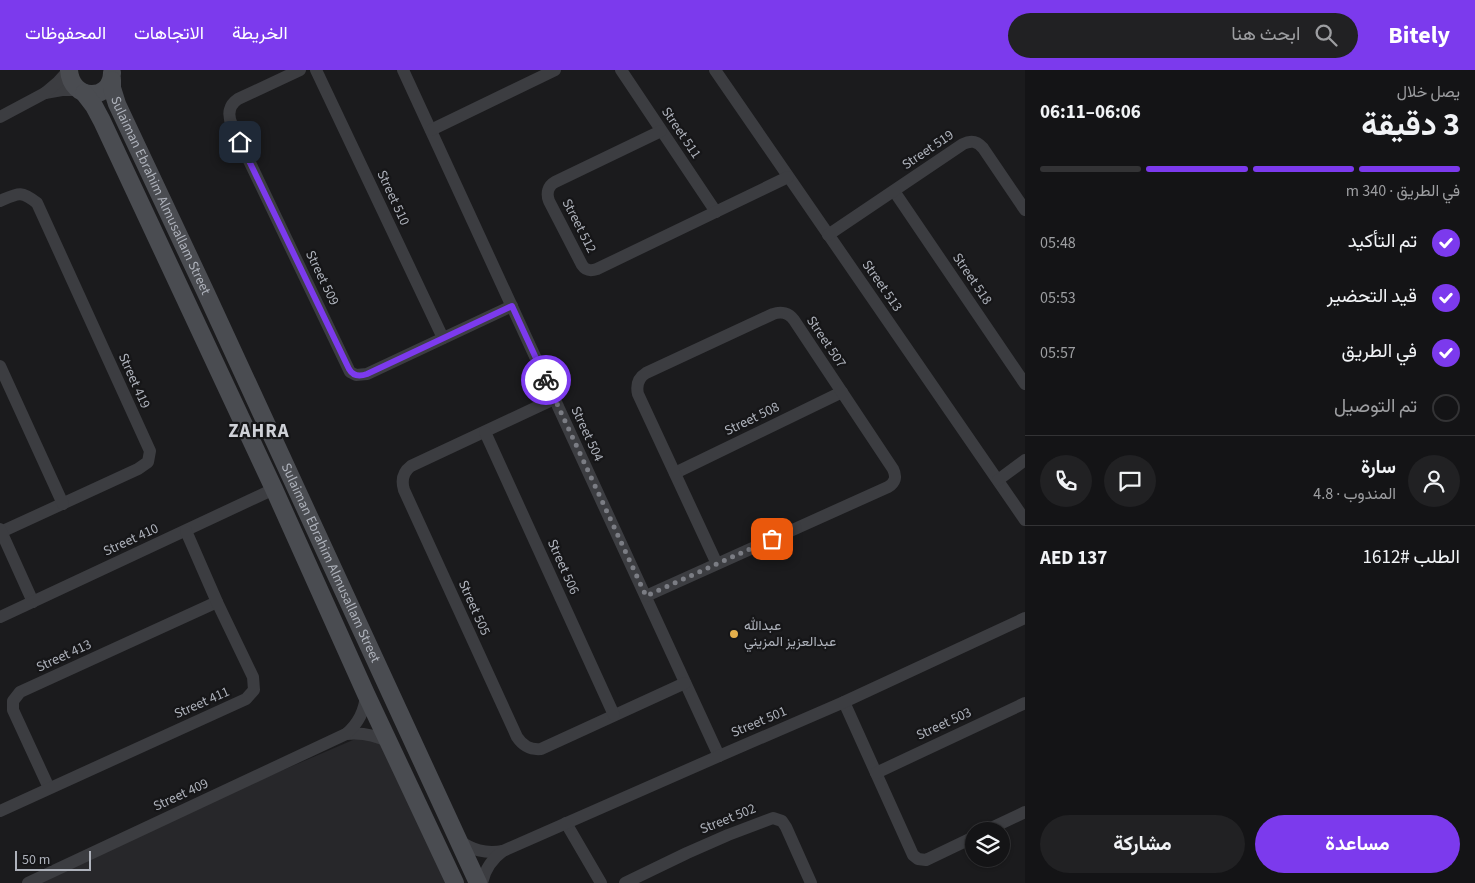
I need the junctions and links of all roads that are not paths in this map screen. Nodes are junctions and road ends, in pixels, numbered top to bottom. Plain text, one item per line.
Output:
1 (69, 70) edge
2 (300, 70) edge
3 (316, 70) edge
4 (403, 70) edge
5 (555, 70) edge
6 (620, 70) edge
7 (715, 70) edge
8 (113, 74) edge
9 (81, 92) junction
10 (45, 94) junction
11 (0, 117) edge
12 (431, 130) junction
13 (661, 131) junction
14 (788, 176) junction
15 (894, 191) junction
16 (0, 201) edge
17 (1025, 210) edge
18 (716, 212) junction
19 (828, 235) junction
20 (202, 285) junction
21 (179, 286) junction
22 (186, 303) junction
23 (512, 306) junction
24 (443, 338) junction
25 (0, 366) edge
26 (1025, 384) edge
27 (842, 392) junction
28 (554, 399) junction
29 (485, 432) junction
30 (1025, 460) edge
31 (675, 473) junction
32 (998, 480) junction
33 (274, 489) junction
34 (63, 504) junction
35 (1025, 520) edge
36 (1, 531) edge
37 (186, 531) junction
38 (718, 564) junction
39 (646, 596) junction
40 (34, 602) junction
41 (217, 602) junction
42 (0, 617) edge
43 (1025, 618) edge
44 (685, 683) junction
45 (366, 694) junction
46 (844, 702) junction
47 (1025, 703) edge
48 (614, 715) junction
49 (346, 734) junction
50 (389, 742) junction
51 (719, 756) junction
52 (876, 773) junction
53 (49, 788) junction
54 (0, 811) edge
55 (1025, 812) edge
56 (1004, 822) edge
57 (566, 823) junction
58 (457, 840) junction
59 (965, 841) edge
60 (503, 851) junction
61 (28, 883) edge
62 (455, 883) edge
63 (478, 883) edge
64 (482, 883) edge
65 (601, 883) edge
66 (625, 883) edge
67 (812, 883) edge

1 - 9 street, Sulaiman Ebrahim Almusallam Street
1 - 10 street
2 - 24 street, Street 509
3 - 24 street, Street 510
4 - 12 street, Street 504
5 - 12 street
6 - 13 street, Street 511
7 - 14 street, Street 513
8 - 9 street
8 - 20 street, Sulaiman Ebrahim Almusallam Street
9 - 10 street
9 - 21 street, Sulaiman Ebrahim Almusallam Street
10 - 11 street
12 - 23 street, Street 504
13 - 18 street, Street 511
13 - 18 street, Street 512
14 - 18 street, Street 512
14 - 19 street, Street 513
15 - 17 street, Street 519
15 - 19 street, Street 519
15 - 26 street, Street 518
16 - 34 street, Street 419
19 - 32 street, Street 513
20 - 21 street
20 - 22 street
20 - 58 street, Sulaiman Ebrahim Almusallam Street
21 - 22 street, Sulaiman Ebrahim Almusallam Street
22 - 33 street, Sulaiman Ebrahim Almusallam Street
23 - 24 street, Street 509
23 - 28 street, Street 504
25 - 34 street
27 - 31 street, Street 508
27 - 31 street, Street 507
27 - 38 street, Street 507
28 - 29 street, Street 505
28 - 39 street, Street 504
29 - 48 street, Street 506
29 - 48 street, Street 505
30 - 32 street
31 - 38 street, Street 507
32 - 35 street, Street 513
33 - 37 street, Street 410
33 - 45 street, Sulaiman Ebrahim Almusallam Street
34 - 36 street, Street 419
36 - 40 street
37 - 40 street, Street 410
37 - 41 street, Street 411
38 - 39 street, Street 507
39 - 44 street, Street 504
40 - 42 street, Street 410
41 - 53 street, Street 413
41 - 53 street, Street 411
43 - 46 street, Street 501
44 - 48 street, Street 505
44 - 51 street, Street 504
45 - 49 street, Street 409
45 - 50 street, Sulaiman Ebrahim Almusallam Street
46 - 51 street, Street 501
46 - 52 street
47 - 52 street, Street 503
49 - 50 street, Street 409
49 - 61 street, Street 409
50 - 62 street, Sulaiman Ebrahim Almusallam Street
51 - 57 street, Street 501
52 - 59 street
53 - 54 street, Street 411
55 - 56 street
57 - 60 street, Street 501
57 - 65 street
58 - 60 street, Street 501
58 - 63 street, Sulaiman Ebrahim Almusallam Street
60 - 64 street, Street 501
66 - 67 street, Street 502

